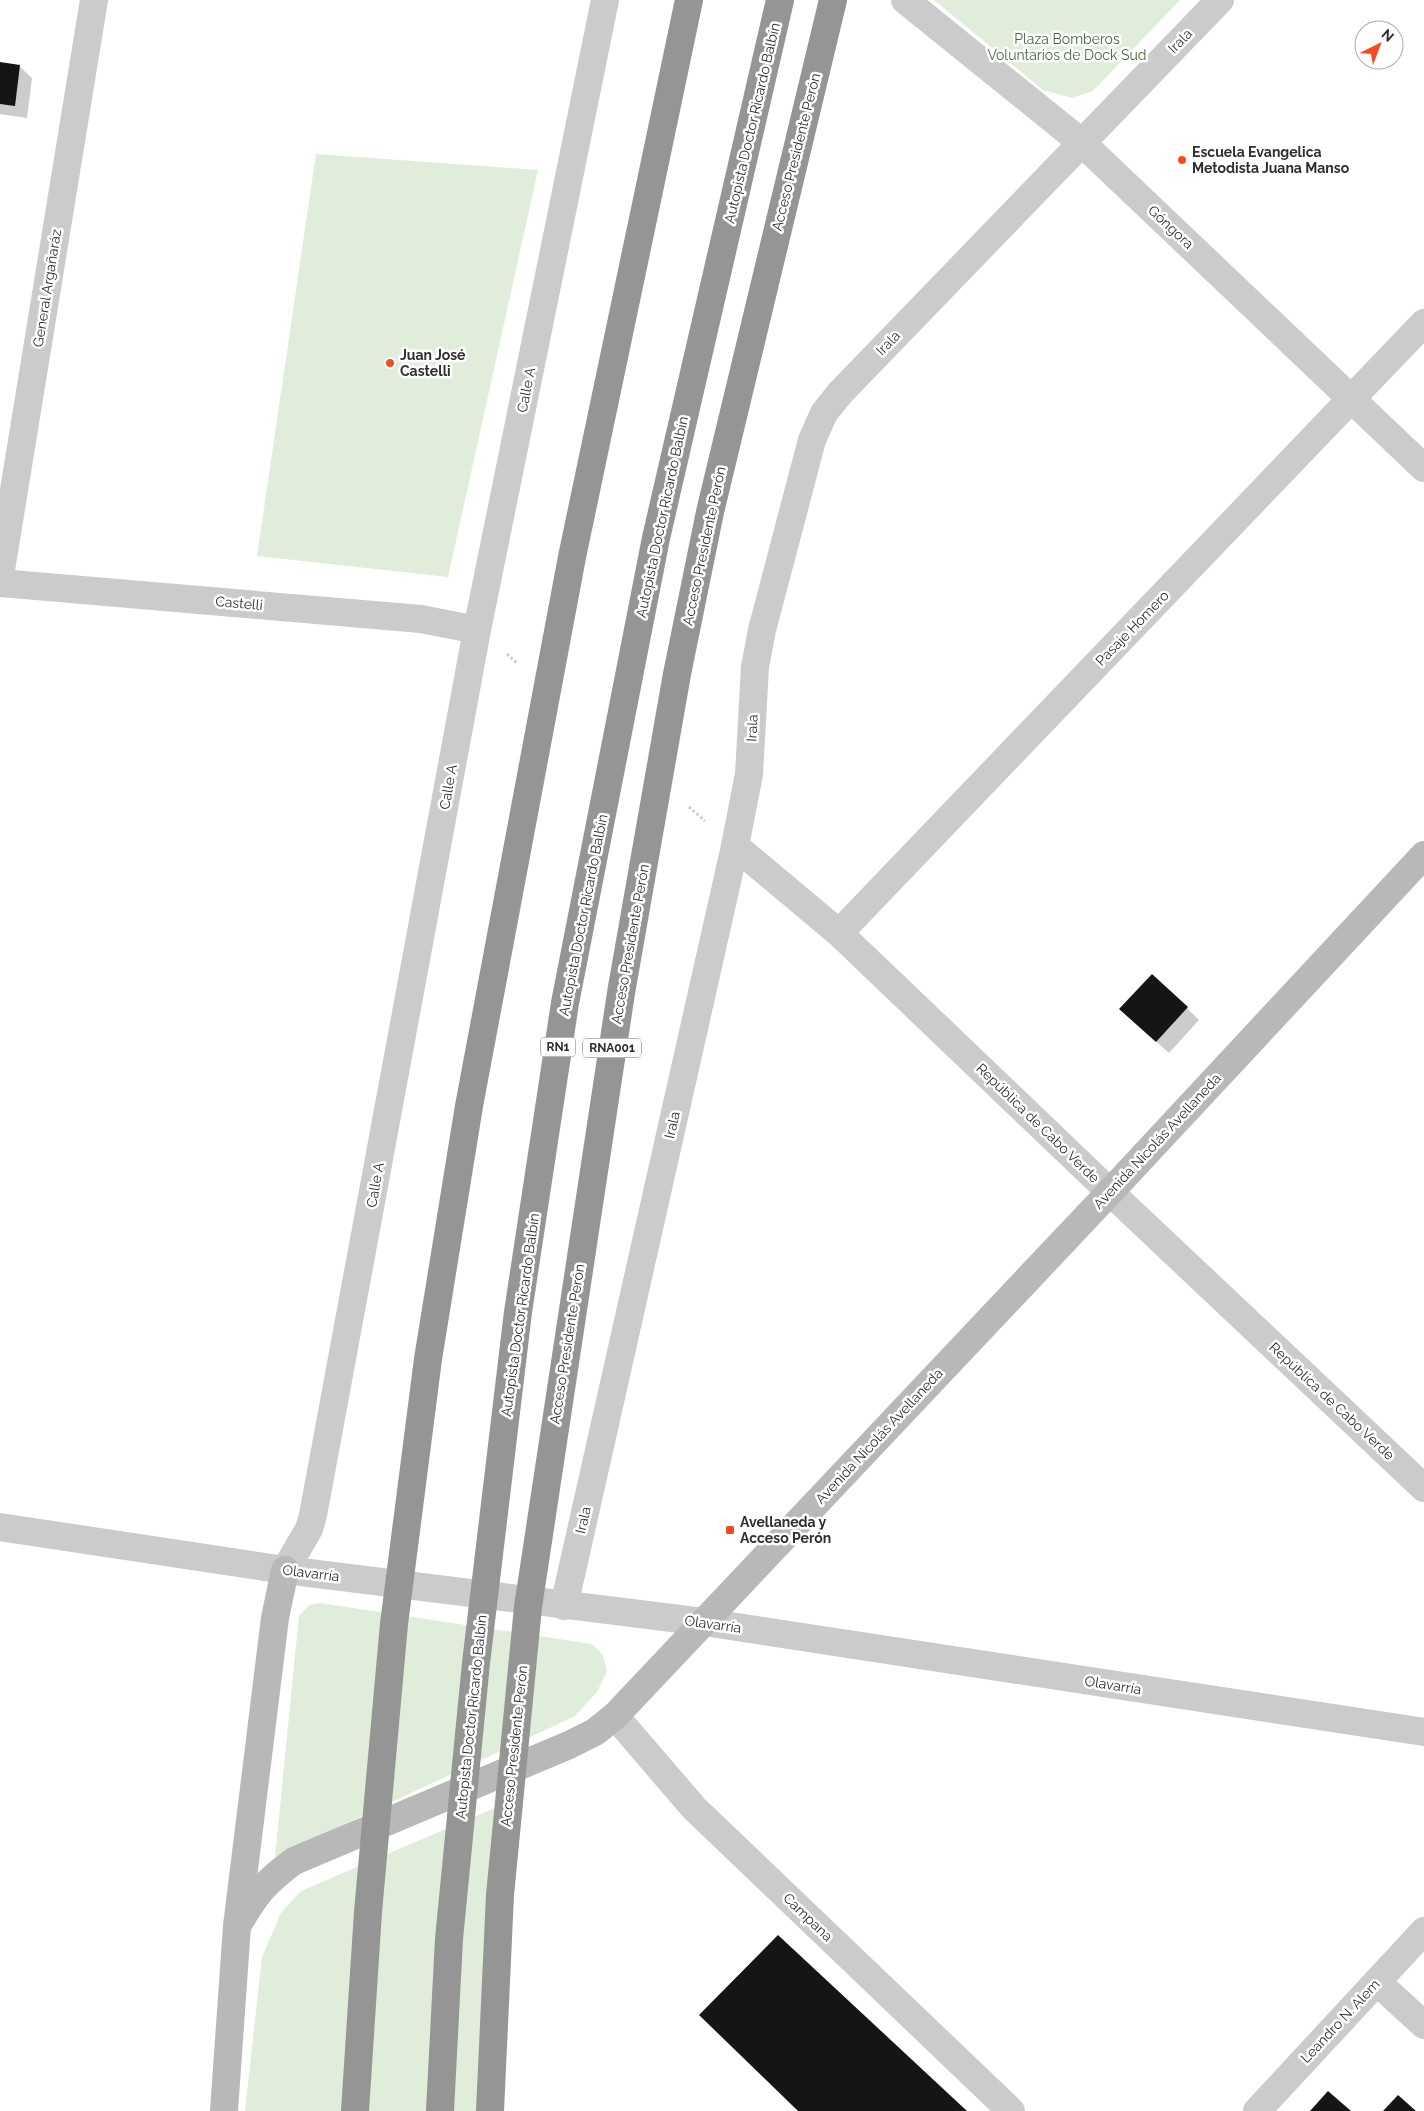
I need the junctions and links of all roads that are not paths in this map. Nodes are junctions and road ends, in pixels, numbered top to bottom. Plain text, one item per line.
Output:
1 (94, 0) edge
2 (605, 0) edge
3 (688, 0) edge
4 (780, 0) edge
5 (833, 0) edge
6 (905, 0) edge
7 (1220, 0) edge
8 (1081, 142) junction
9 (1424, 323) edge
10 (1352, 398) junction
11 (1424, 468) edge
12 (0, 576) edge
13 (0, 583) edge
14 (477, 630) junction
15 (735, 846) junction
16 (1424, 855) edge
17 (839, 933) junction
18 (1110, 1192) junction
19 (1424, 1488) edge
20 (0, 1527) edge
21 (285, 1570) junction
22 (564, 1606) junction
23 (704, 1622) junction
24 (614, 1716) junction
25 (1424, 1732) edge
26 (237, 1926) junction
27 (1424, 1931) edge
28 (1377, 1982) junction
29 (1424, 2025) edge
30 (224, 2111) edge
31 (355, 2111) edge
32 (440, 2111) edge
33 (490, 2111) edge
34 (1011, 2111) edge
35 (1257, 2111) edge

1 - 12 street, General Argañaráz
2 - 14 street, Calle A
3 - 31 highway, bridge
4 - 32 highway, Autopista Doctor Ricardo Balbín / RN1, bridge
5 - 33 highway, Acceso Presidente Perón / RNA001, bridge
6 - 8 street, Góngora
7 - 8 street, Irala
8 - 10 street, Góngora
8 - 15 street, Irala
9 - 10 street, Pasaje Homero
10 - 11 street, Góngora
10 - 17 street, Pasaje Homero
13 - 14 street, Castelli
14 - 21 street, Calle A
15 - 17 street, República de Cabo Verde
15 - 22 street, Irala
16 - 18 main road, Avenida Nicolás Avellaneda
17 - 18 street, República de Cabo Verde
18 - 19 street, República de Cabo Verde
18 - 23 main road, Avenida Nicolás Avellaneda
20 - 21 street, Olavarría
21 - 22 street, Olavarría
21 - 26 main road
22 - 23 street, Olavarría
23 - 24 main road, Avenida Nicolás Avellaneda
23 - 25 street, Olavarría
24 - 26 main road, Avenida Nicolás Avellaneda
24 - 34 street, Campana
26 - 30 main road
27 - 28 street, Leandro N. Alem
28 - 29 street
28 - 35 street, Leandro N. Alem

